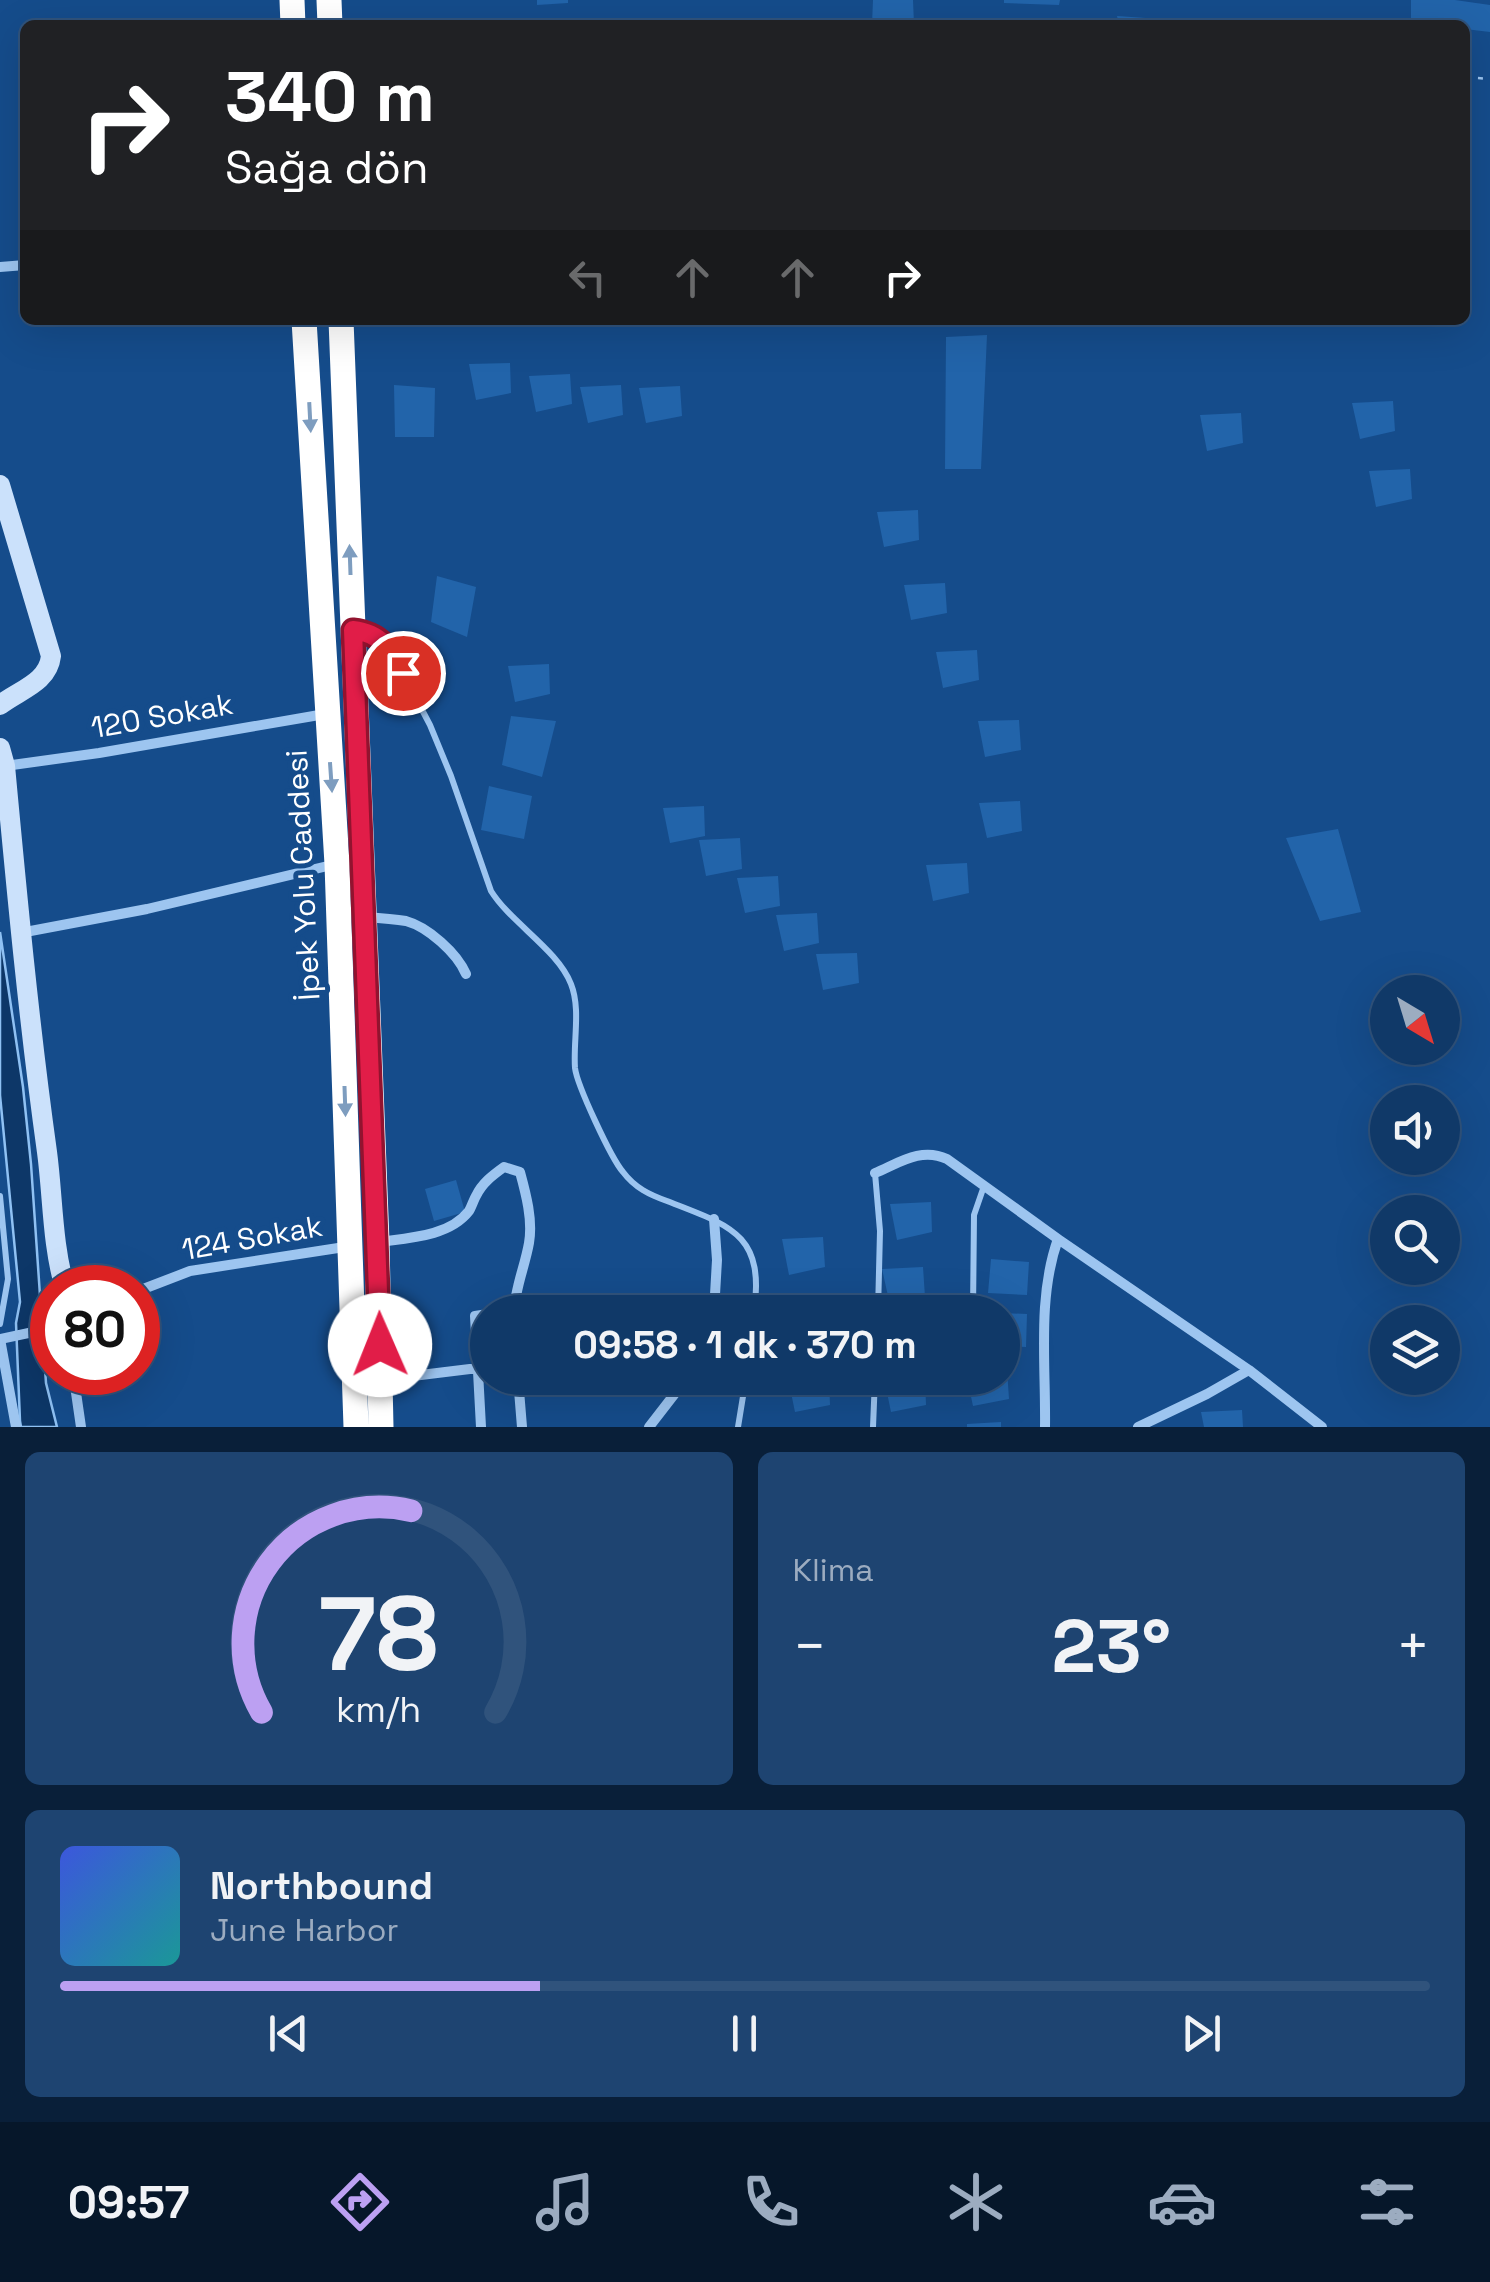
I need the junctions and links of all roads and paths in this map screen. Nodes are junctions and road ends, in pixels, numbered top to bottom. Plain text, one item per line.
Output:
1 (304, 325) edge
2 (341, 325) edge
3 (0, 485) edge
4 (353, 630) junction
5 (0, 706) edge
6 (327, 713) junction
7 (2, 756) edge
8 (336, 864) junction
9 (364, 917) junction
10 (20, 933) junction
11 (466, 974) dead end
12 (875, 1173) joint
13 (984, 1186) junction
14 (0, 1196) edge
15 (714, 1219) junction
16 (1058, 1239) junction
17 (377, 1242) junction
18 (351, 1246) junction
19 (60, 1265) edge
20 (160, 1283) edge
21 (518, 1295) edge
22 (715, 1295) edge
23 (756, 1295) edge
24 (878, 1295) edge
25 (973, 1295) edge
26 (0, 1324) edge
27 (30, 1333) edge
28 (0, 1338) edge
29 (470, 1369) edge
30 (1250, 1370) junction
31 (380, 1380) junction
32 (76, 1395) edge
33 (479, 1395) edge
34 (519, 1395) edge
35 (674, 1395) edge
36 (743, 1395) edge
37 (874, 1395) edge
38 (16, 1427) edge
39 (80, 1427) edge
40 (356, 1427) edge
41 (381, 1427) edge
42 (481, 1427) edge
43 (522, 1427) edge
44 (649, 1427) edge
45 (738, 1427) edge
46 (873, 1427) edge
47 (1046, 1427) edge
48 (1138, 1427) edge
49 (1322, 1427) edge

1 -> 6 highway, İpek Yolu Caddesi
4 -> 2 highway, İpek Yolu Caddesi
3 - 5 street
4 - 9 highway, İpek Yolu Caddesi
4 - 15 lane
6 - 7 street, 120 Sokak
6 -> 8 highway, İpek Yolu Caddesi
7 - 10 street
8 - 10 street
8 -> 18 highway, İpek Yolu Caddesi
9 - 11 street
9 - 17 highway, İpek Yolu Caddesi
10 - 19 street
12 - 13 street
12 - 24 lane
13 - 16 street
13 - 25 lane
14 - 26 lane
15 - 22 street
15 - 23 lane
16 - 30 street
16 - 47 street
17 - 18 street, 124 Sokak
17 - 21 street, 124 Sokak
17 - 31 highway, İpek Yolu Caddesi
18 - 20 street, 124 Sokak
18 - 40 highway, İpek Yolu Caddesi
27 - 28 street
28 - 38 street
29 - 31 street
30 - 48 street
30 - 49 street
31 - 41 highway, İpek Yolu Caddesi
32 - 39 street
33 - 42 street
34 - 43 street
35 - 44 street
36 - 45 lane
37 - 46 lane

